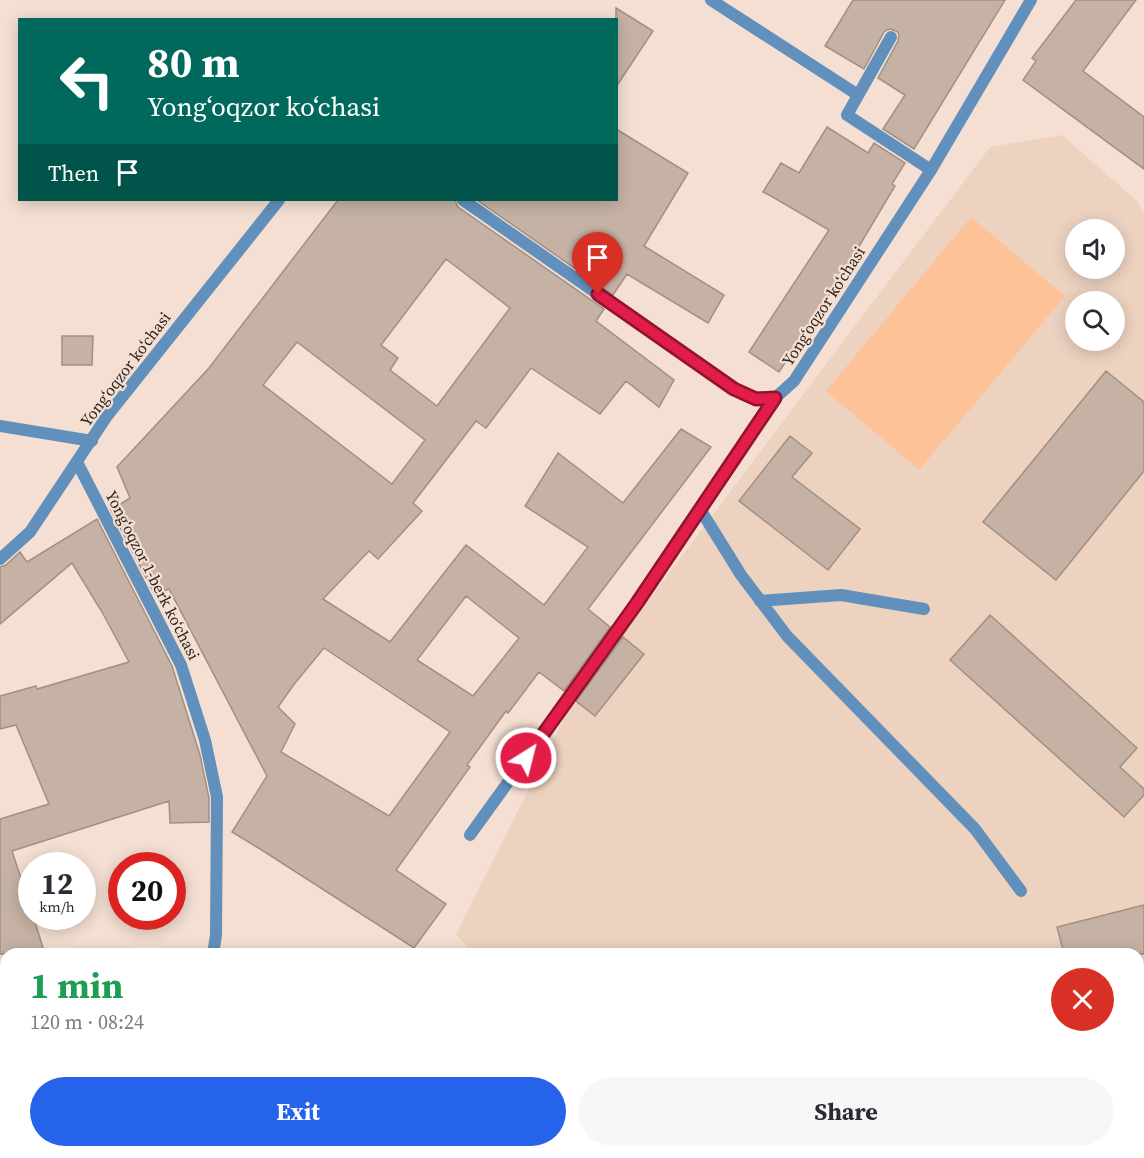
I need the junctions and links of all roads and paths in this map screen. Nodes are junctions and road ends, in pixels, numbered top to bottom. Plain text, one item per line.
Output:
1 (711, 0) edge
2 (1031, 0) edge
3 (891, 37) dead end
4 (858, 95) junction
5 (931, 170) junction
6 (278, 201) edge
7 (464, 201) edge
8 (775, 398) junction
9 (0, 426) edge
10 (92, 441) junction
11 (77, 462) junction
12 (699, 509) junction
13 (0, 559) edge
14 (760, 601) junction
15 (924, 609) dead end
16 (470, 835) dead end
17 (1021, 891) dead end
18 (214, 948) edge

1 - 4 street
2 - 5 street, Yongʻoqzor koʻchasi
3 - 4 street
4 - 5 street
5 - 8 street, Yongʻoqzor koʻchasi
6 - 10 street, Yongʻoqzor koʻchasi
7 - 8 street
8 - 12 street, Yongʻoqzor koʻchasi
9 - 10 street
10 - 11 street, Yongʻoqzor koʻchasi
11 - 13 street, Yongʻoqzor koʻchasi
11 - 18 street, Yongʻoqzor 1-berk koʻchasi
12 - 14 street
12 - 16 street, Yongʻoqzor koʻchasi
14 - 15 street
14 - 17 street

